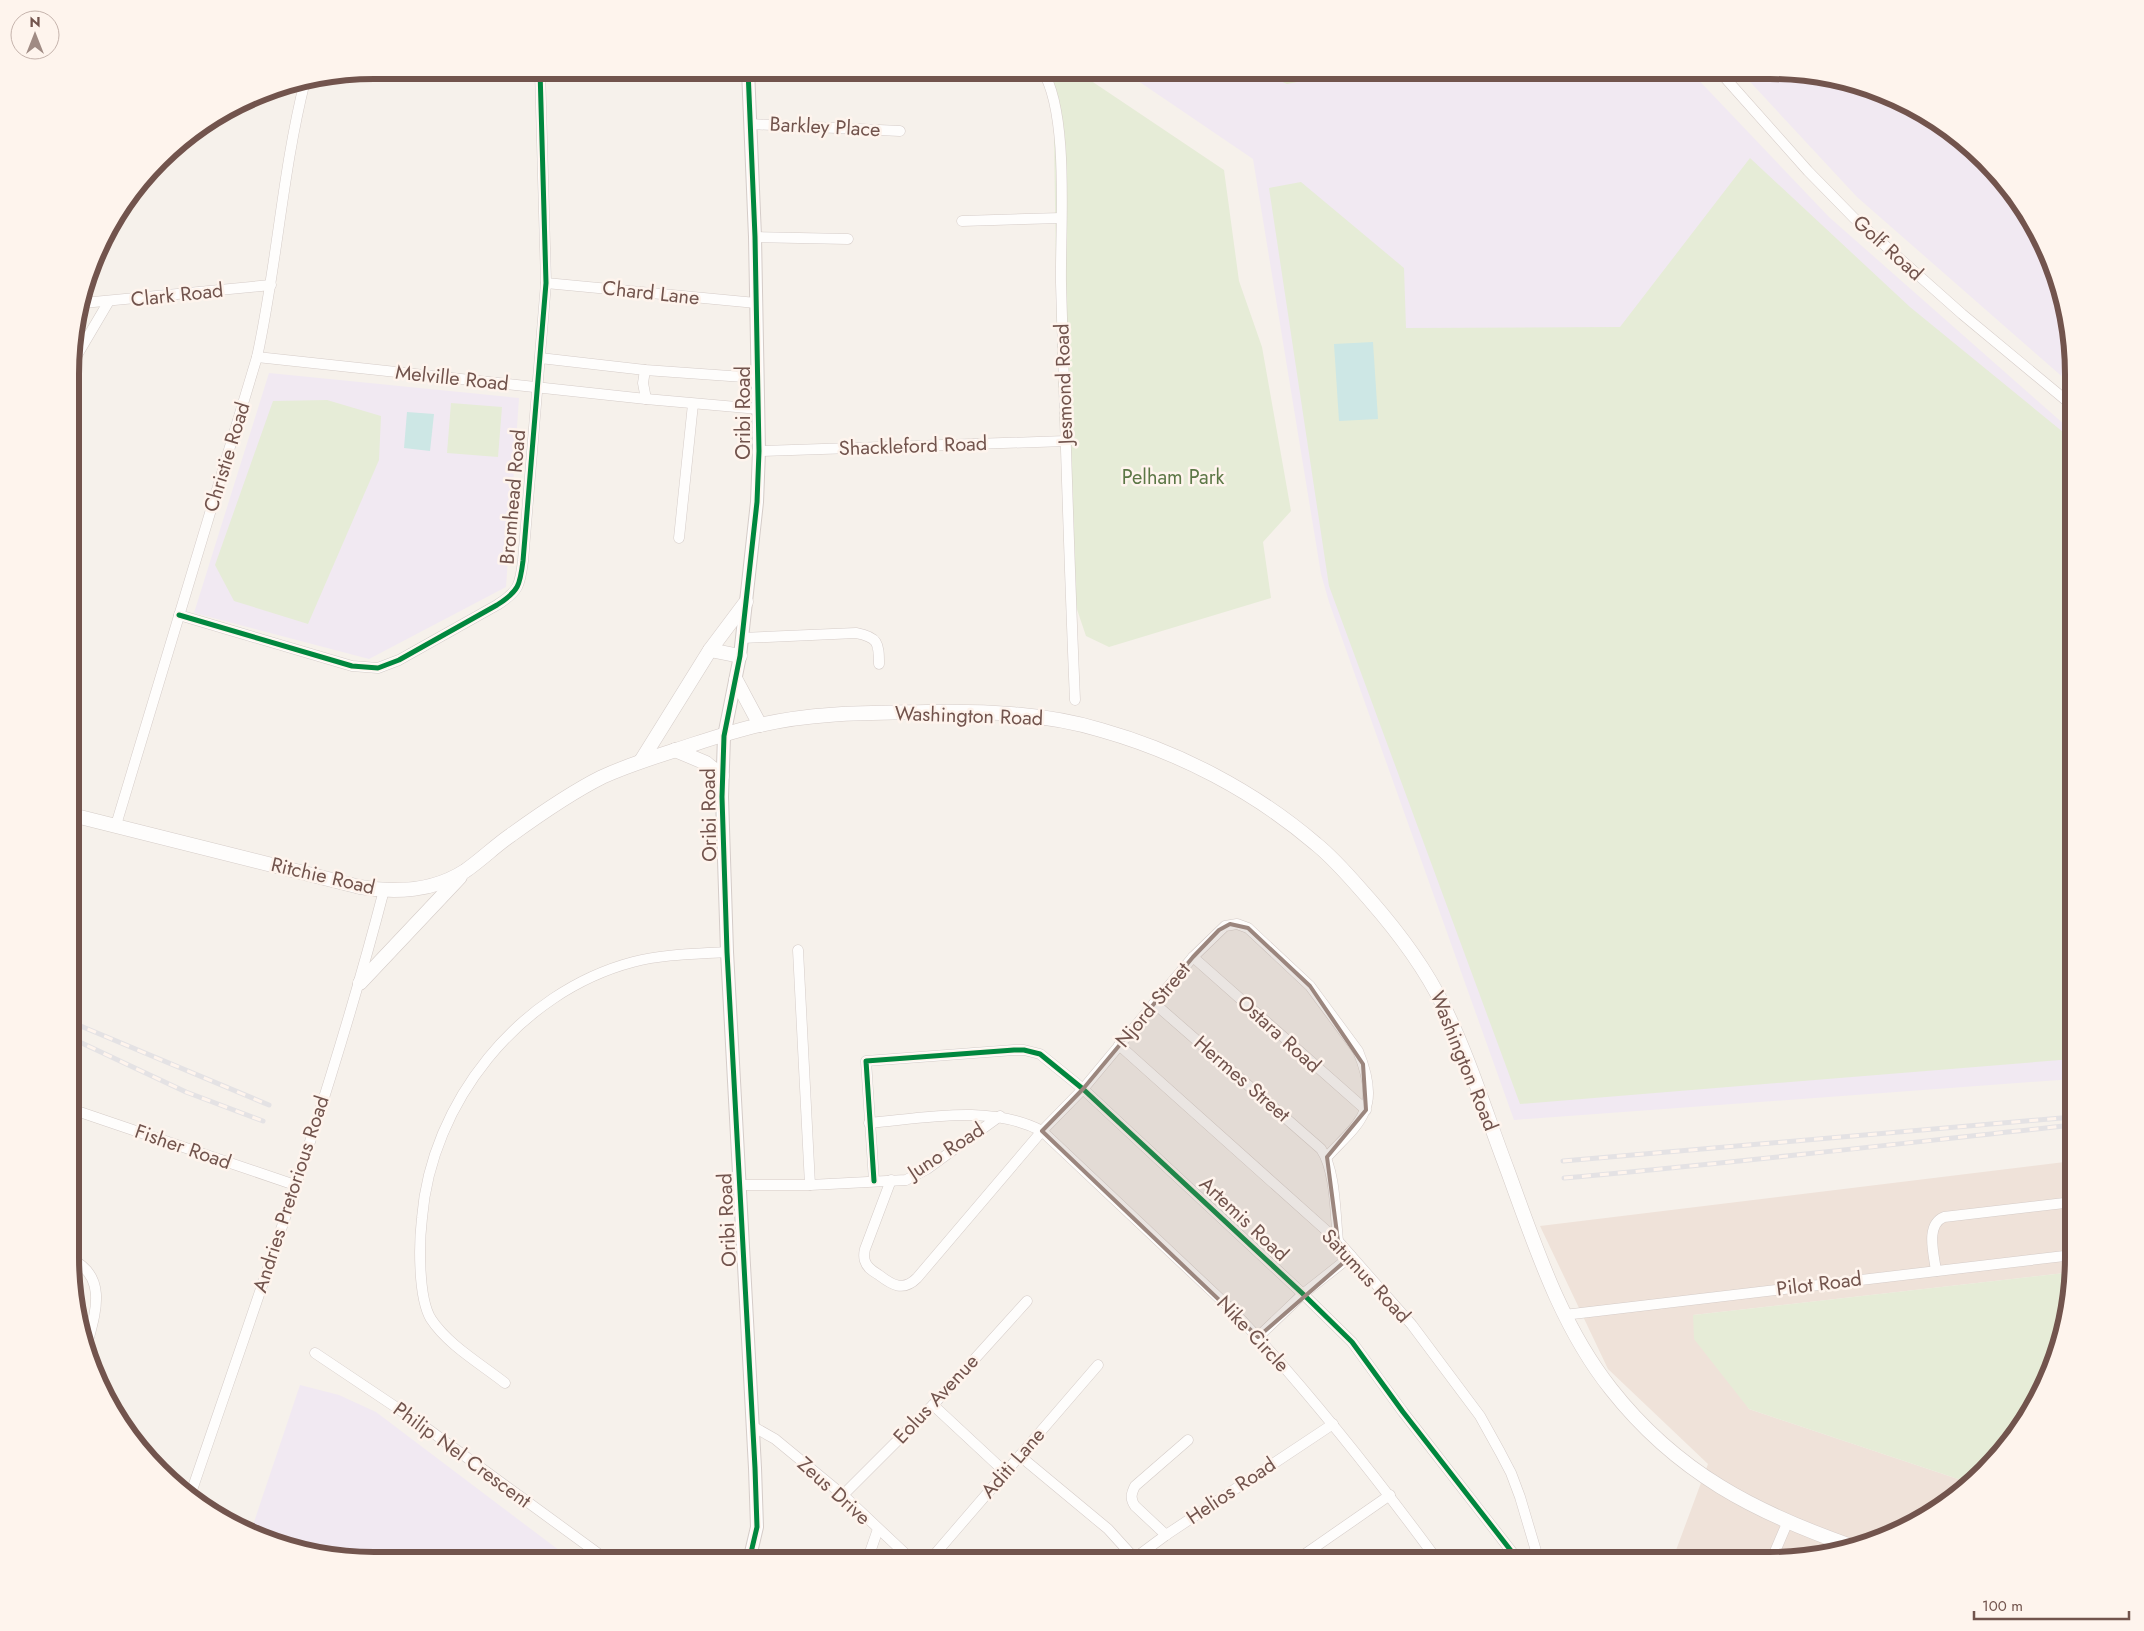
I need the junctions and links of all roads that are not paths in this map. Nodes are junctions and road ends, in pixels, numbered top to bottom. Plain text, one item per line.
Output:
1 (540, 79) edge
2 (748, 79) edge
3 (1046, 79) edge
4 (1726, 79) edge
5 (304, 87) edge
6 (750, 124) junction
7 (900, 131) dead end
8 (1061, 218) junction
9 (962, 221) dead end
10 (755, 237) junction
11 (848, 239) dead end
12 (546, 283) junction
13 (270, 285) junction
14 (109, 301) junction
15 (88, 303) edge
16 (756, 304) junction
17 (79, 351) edge
18 (258, 357) junction
19 (540, 358) junction
20 (646, 370) junction
21 (758, 378) junction
22 (537, 387) junction
23 (646, 399) junction
24 (2065, 400) edge
25 (693, 404) junction
26 (759, 409) junction
27 (1066, 441) junction
28 (759, 451) junction
29 (679, 538) dead end
30 (746, 602) junction
31 (179, 615) junction
32 (742, 638) junction
33 (710, 650) junction
34 (740, 656) junction
35 (880, 664) dead end
36 (736, 680) junction
37 (1075, 700) dead end
38 (760, 725) junction
39 (724, 736) junction
40 (675, 750) junction
41 (641, 761) junction
42 (608, 775) joint
43 (722, 776) junction
44 (79, 817) edge
45 (116, 826) junction
46 (467, 869) junction
47 (384, 890) junction
48 (798, 950) dead end
49 (727, 952) junction
50 (1193, 957) junction
51 (360, 983) junction
52 (1154, 1003) junction
53 (1119, 1045) junction
54 (1083, 1089) junction
55 (1366, 1110) junction
56 (79, 1112) edge
57 (1000, 1116) junction
58 (869, 1123) junction
59 (1042, 1130) junction
60 (1327, 1157) junction
61 (891, 1180) junction
62 (874, 1181) junction
63 (295, 1185) junction
64 (741, 1185) junction
65 (810, 1185) junction
66 (2065, 1203) edge
67 (1338, 1241) junction
68 (2065, 1255) edge
69 (1351, 1256) junction
70 (79, 1264) edge
71 (1936, 1271) junction
72 (1303, 1294) junction
73 (1027, 1301) dead end
74 (1564, 1315) junction
75 (90, 1336) edge
76 (1258, 1337) junction
77 (315, 1353) dead end
78 (1098, 1365) dead end
79 (505, 1382) dead end
80 (934, 1405) junction
81 (1333, 1424) junction
82 (752, 1426) junction
83 (1188, 1440) dead end
84 (1020, 1456) junction
85 (1005, 1472) junction
86 (192, 1490) edge
87 (843, 1496) junction
88 (1390, 1496) junction
89 (1788, 1521) junction
90 (878, 1530) junction
91 (1166, 1535) junction
92 (1844, 1543) edge
93 (596, 1552) edge
94 (751, 1552) edge
95 (869, 1552) edge
96 (903, 1552) edge
97 (937, 1552) edge
98 (1127, 1552) edge
99 (1144, 1552) edge
100 (1308, 1552) edge
101 (1431, 1552) edge
102 (1512, 1552) edge
103 (1536, 1552) edge
104 (1775, 1552) edge

1 - 12 street, Bromhead Road
2 - 6 street, Oribi Road
3 - 8 street, Jesmond Road
4 - 24 street, Golf Road
5 - 13 street, Christie Road
6 - 7 street, Barkley Place
6 - 10 street, Oribi Road
8 - 9 street
8 - 27 street, Jesmond Road
10 - 11 street
10 - 16 street, Oribi Road
12 - 16 street, Chard Lane
12 - 19 street, Bromhead Road
13 - 14 street, Clark Road
13 - 18 street, Christie Road
14 - 15 street, Clark Road
14 - 17 street
16 - 21 street, Oribi Road
18 - 22 street, Melville Road
18 - 31 street, Christie Road
19 - 20 street
19 - 22 street, Bromhead Road
20 - 21 street
20 - 23 street
21 - 26 street, Oribi Road
22 - 23 street, Melville Road
22 - 31 street, Bromhead Road
23 - 25 street, Melville Road
25 - 26 street, Melville Road
25 - 29 street
26 - 28 street, Oribi Road
27 - 28 street, Shackleford Road
27 - 37 street, Jesmond Road
28 - 30 street, Oribi Road
30 - 32 street, Oribi Road
30 - 33 main road
31 - 45 street, Christie Road
32 - 34 street, Oribi Road
32 - 35 street
33 - 34 main road
33 - 41 main road
34 - 36 street, Oribi Road
36 - 38 main road
36 - 39 street, Oribi Road
38 - 39 main road, Washington Road
38 - 74 main road, Washington Road
39 - 40 main road, Washington Road
39 - 43 street, Oribi Road
40 - 41 main road, Washington Road
40 - 43 main road
41 - 42 main road, Washington Road
42 - 46 main road, Ritchie Road
43 - 49 street, Oribi Road
44 - 45 main road, Ritchie Road
45 - 47 main road, Ritchie Road
46 - 47 main road, Ritchie Road
46 - 51 main road
47 - 51 street, Andries Pretorious Road
48 - 65 street
49 - 64 street, Oribi Road
49 - 79 street
50 - 52 street, Njord Street
50 - 55 street, Ostara Road
50 - 55 street, Njord Street
51 - 63 street, Andries Pretorious Road
52 - 53 street, Njord Street
52 - 60 street, Hermes Street
53 - 54 street, Njord Street
53 - 67 street, Satumus Road
54 - 58 street, Artemis Road
54 - 59 street, Njord Street
54 - 72 street, Artemis Road
55 - 60 street
56 - 63 street, Fisher Road
57 - 58 street
57 - 59 street
57 - 61 street, Juno Road
58 - 62 street
59 - 61 street, Njord Street
59 - 76 street, Nike Circle
60 - 67 street
61 - 62 street, Juno Road
62 - 65 street, Juno Road
63 - 86 street, Andries Pretorious Road
64 - 65 street, Juno Road
64 - 82 street, Oribi Road
66 - 71 street
67 - 69 street, Satumus Road
68 - 71 street, Pilot Road
69 - 72 street
69 - 103 street, Satumus Road
70 - 75 street
71 - 74 street, Pilot Road
72 - 76 street
72 - 102 street, Artemis Road
73 - 80 street, Eolus Avenue
74 - 89 main road, Washington Road
76 - 81 street, Nike Circle
77 - 93 street, Philip Nel Crescent
78 - 84 street, Aditi Lane
80 - 85 street
80 - 87 street, Eolus Avenue
81 - 88 street, Nike Circle
81 - 91 street, Helios Road
82 - 87 street, Zeus Drive
82 - 94 street, Oribi Road
83 - 91 street
84 - 85 street, Aditi Lane
84 - 98 street
85 - 97 street, Aditi Lane
87 - 90 street, Zeus Drive
88 - 100 street
88 - 101 street, Nike Circle
89 - 92 main road, Washington Road
89 - 104 street
90 - 95 street
90 - 96 street, Zeus Drive
91 - 99 street, Helios Road

